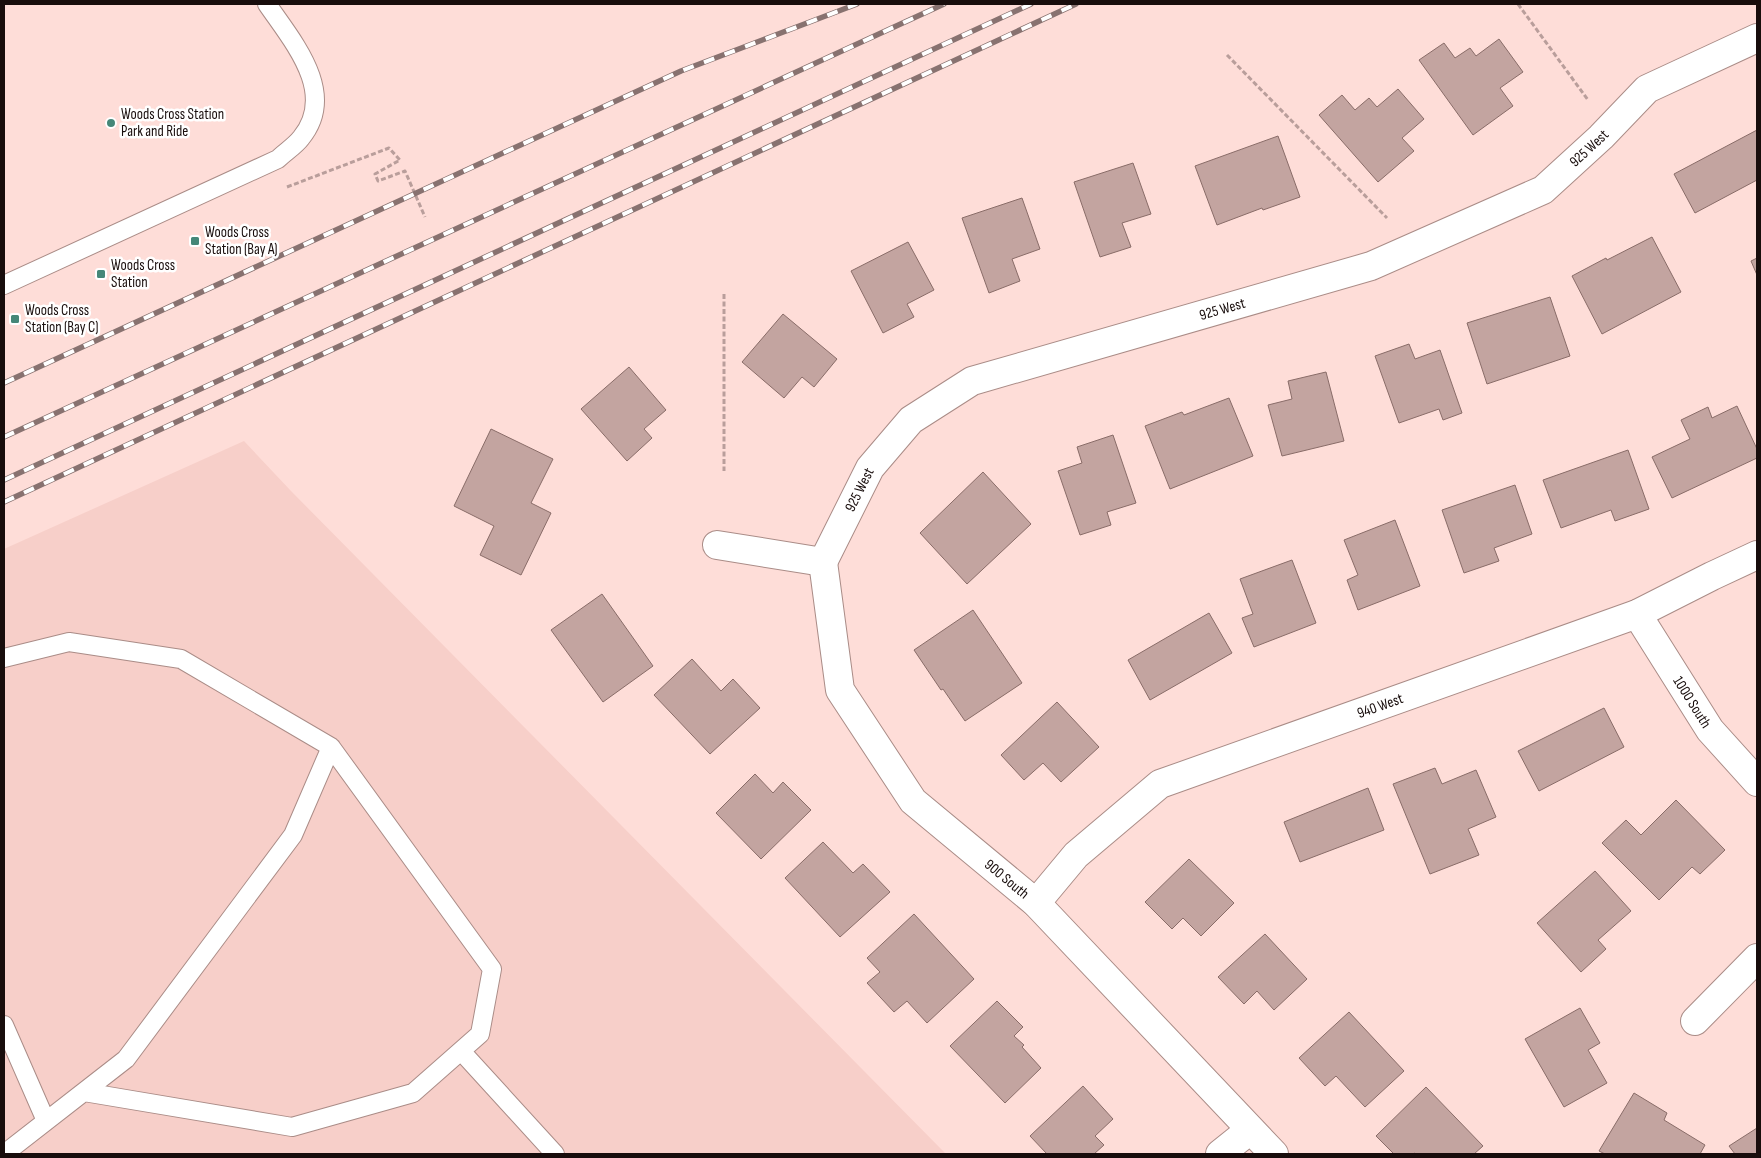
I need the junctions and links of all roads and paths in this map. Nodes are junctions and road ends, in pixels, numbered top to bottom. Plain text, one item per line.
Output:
1 (267, 4) edge
2 (1518, 4) edge
3 (1757, 38) edge
4 (1226, 55) dead end
5 (1588, 100) dead end
6 (287, 187) dead end
7 (425, 217) dead end
8 (1387, 218) dead end
9 (4, 285) edge
10 (724, 294) dead end
11 (724, 472) dead end
12 (717, 544) dead end
13 (1757, 555) edge
14 (823, 562) junction
15 (1637, 614) junction
16 (4, 658) edge
17 (331, 747) junction
18 (1757, 782) edge
19 (1036, 903) junction
20 (1757, 958) edge
21 (1695, 1021) dead end
22 (4, 1025) edge
23 (461, 1051) junction
24 (84, 1092) junction
25 (46, 1121) junction
26 (1250, 1130) junction
27 (4, 1154) edge
28 (555, 1154) edge
29 (1220, 1154) edge
30 (1274, 1154) edge

1 - 9 lane
2 - 5 path
3 - 14 street, 925 West
4 - 8 path
6 - 7 path
10 - 11 path
12 - 14 street
13 - 15 street, 940 West
14 - 19 street, 900 South
15 - 18 street, 1000 South
15 - 19 street, 940 West
16 - 17 lane
17 - 23 lane
17 - 24 lane
19 - 26 street, 900 South
20 - 21 street
22 - 25 lane
23 - 24 lane
23 - 28 lane
24 - 25 lane
25 - 27 lane
26 - 29 street
26 - 30 street, 900 South

